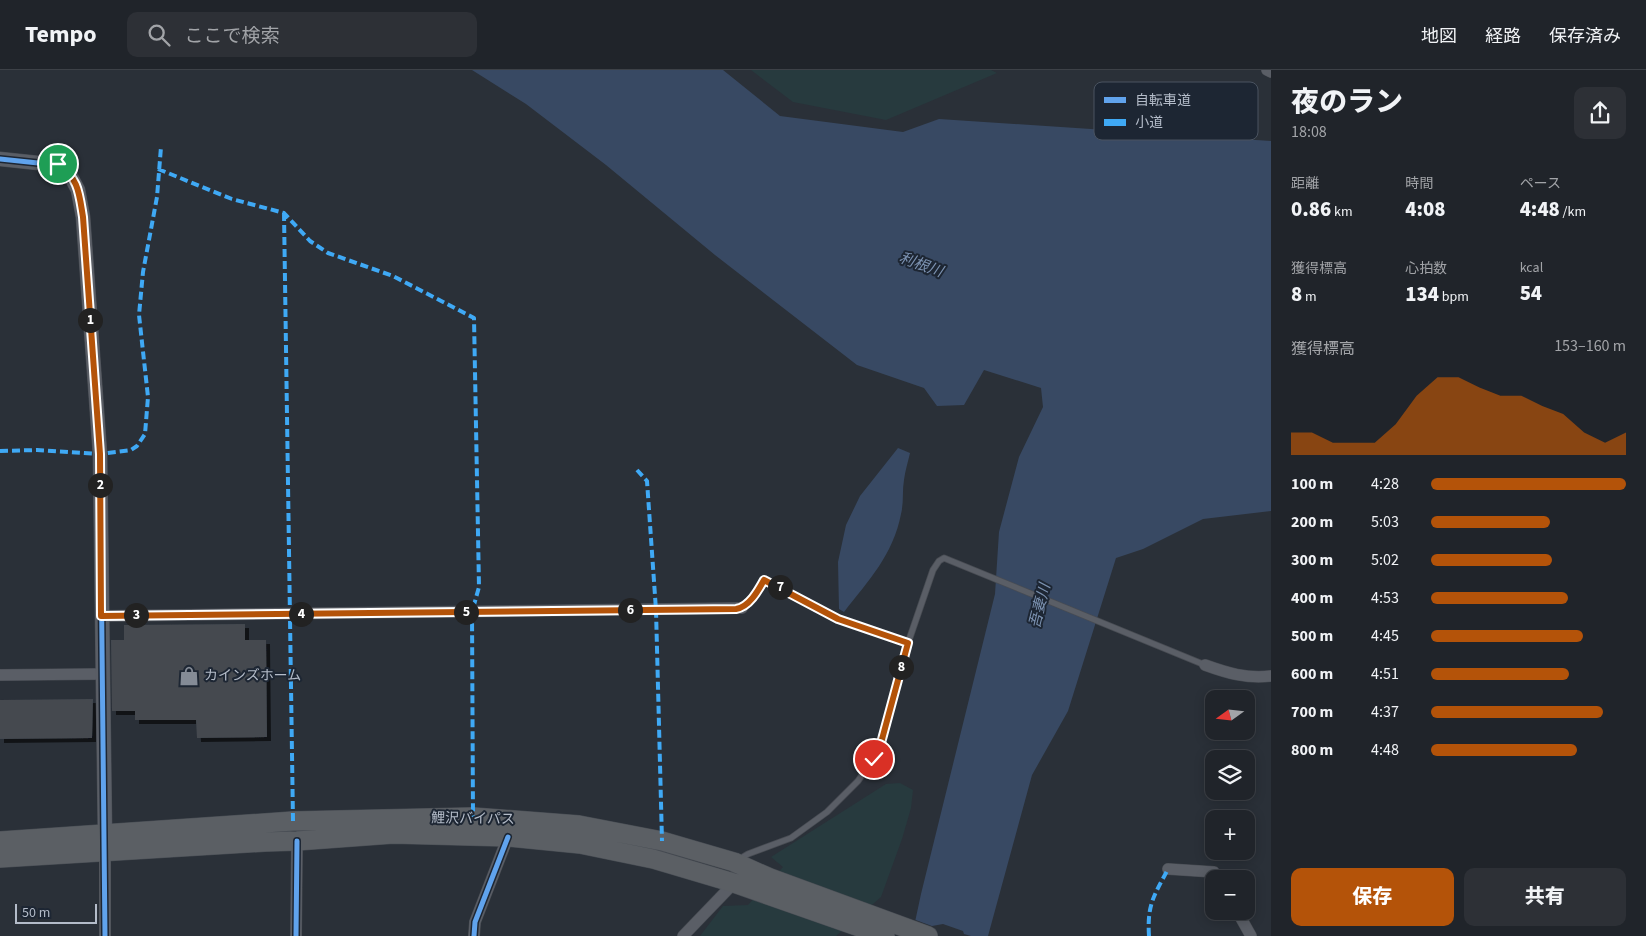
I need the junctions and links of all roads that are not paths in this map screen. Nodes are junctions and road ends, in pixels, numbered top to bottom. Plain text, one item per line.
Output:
1 (1267, 70) edge
2 (1271, 72) edge
3 (0, 158) edge
4 (742, 608) joint
5 (101, 616) junction
6 (908, 643) junction
7 (1205, 664) joint
8 (102, 674) junction
9 (0, 675) edge
10 (1271, 676) edge
11 (508, 837) junction
12 (0, 841) edge
13 (297, 841) junction
14 (105, 843) junction
15 (0, 858) edge
16 (734, 862) junction
17 (1168, 869) dead end
18 (1205, 871) edge
19 (734, 883) junction
20 (764, 885) junction
21 (1242, 920) edge
22 (105, 936) edge
23 (296, 936) edge
24 (474, 936) edge
25 (683, 936) edge
26 (884, 936) edge
27 (928, 936) edge
28 (1251, 936) edge

1 - 2 street
3 - 5 street
4 - 5 street
4 - 6 lane
5 - 8 street
6 - 7 lane
6 - 16 lane
7 - 10 street
8 - 9 street
8 - 14 street
11 - 13 highway, 鯉沢バイパス
11 - 19 highway, 鯉沢バイパス
11 - 24 street
12 - 14 highway, 鯉沢バイパス
13 - 14 highway, 鯉沢バイパス
13 - 23 street
14 - 15 highway, 鯉沢バイパス
14 - 16 highway, 鯉沢バイパス
14 - 22 street
16 - 20 highway, 鯉沢バイパス
17 - 18 street
19 - 20 highway, 鯉沢バイパス
19 - 25 street
20 - 26 highway, 鯉沢バイパス
20 - 27 highway, 鯉沢バイパス
21 - 28 street

